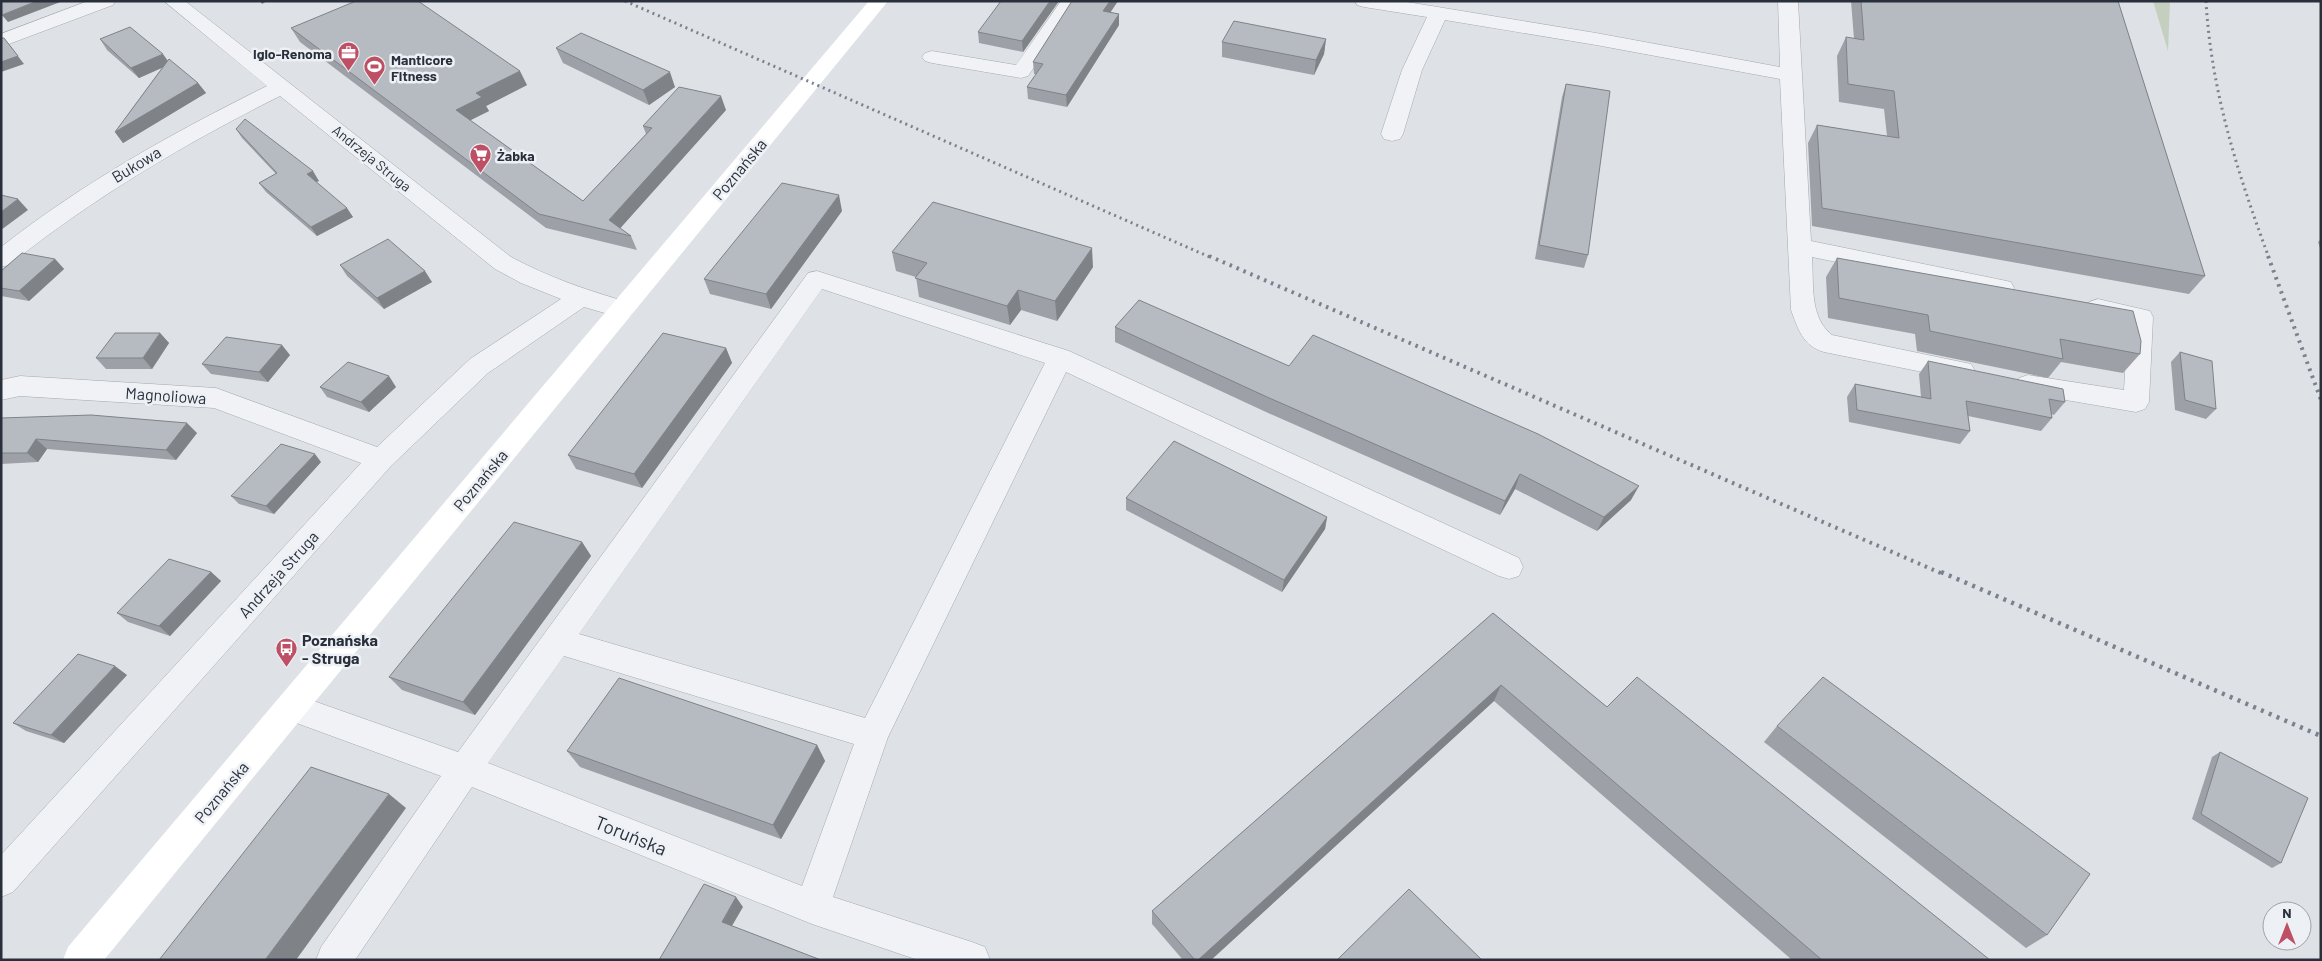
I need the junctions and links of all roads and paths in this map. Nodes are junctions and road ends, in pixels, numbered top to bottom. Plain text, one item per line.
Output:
1 (106, 1) edge
2 (173, 1) edge
3 (879, 1) edge
4 (1071, 1) edge
5 (1364, 1) edge
6 (1788, 1) edge
7 (1438, 14) junction
8 (1, 41) edge
9 (932, 57) dead end
10 (1790, 74) junction
11 (282, 87) junction
12 (1392, 134) dead end
13 (1800, 247) junction
14 (1, 259) edge
15 (2024, 293) edge
16 (581, 297) junction
17 (2073, 303) edge
18 (622, 309) junction
19 (1060, 358) junction
20 (1, 390) edge
21 (381, 460) junction
22 (1509, 567) dead end
23 (556, 640) junction
24 (292, 707) junction
25 (872, 735) junction
26 (465, 769) junction
27 (1, 880) edge
28 (812, 907) junction
29 (81, 960) edge
30 (334, 960) edge
31 (972, 960) edge

1 - 8 street
2 - 11 street, Andrzeja Struga
3 - 18 main road, Poznańska
4 - 9 street
5 - 7 street
6 - 10 street
7 - 10 street
7 - 12 street
10 - 13 street
11 - 14 street, Bukowa
11 - 16 street, Andrzeja Struga
13 - 15 street
13 - 17 street
16 - 18 street, Andrzeja Struga
16 - 21 street, Andrzeja Struga
18 - 24 main road, Poznańska
19 - 22 street
19 - 23 street
19 - 25 street
20 - 21 street, Magnoliowa
21 - 27 street, Andrzeja Struga
23 - 25 street
23 - 26 street
24 - 26 street, Toruńska
24 - 29 main road, Poznańska
25 - 28 street
26 - 28 street, Toruńska
26 - 30 street
28 - 31 street, Toruńska

